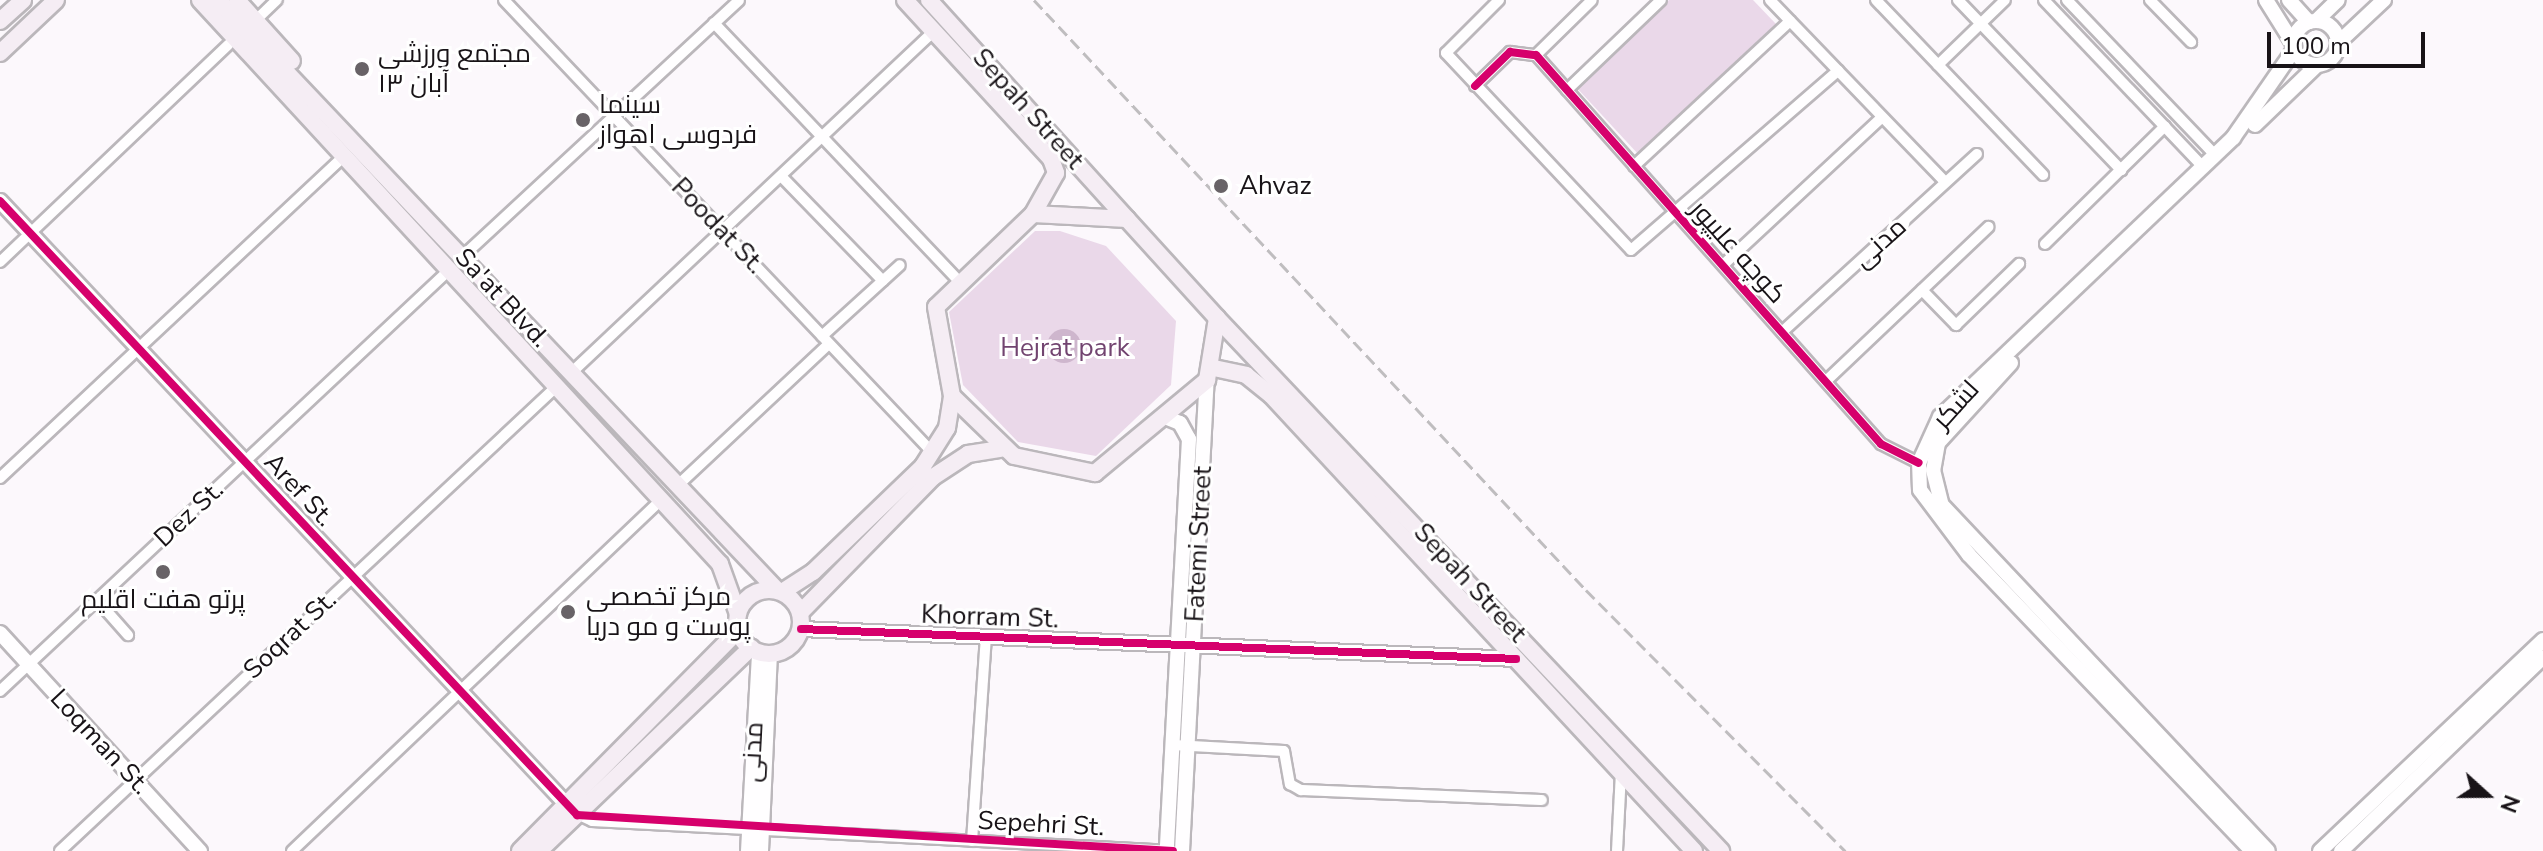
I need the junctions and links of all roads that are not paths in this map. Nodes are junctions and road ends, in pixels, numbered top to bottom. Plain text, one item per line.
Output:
1 (23, 0) edge
2 (56, 0) edge
3 (186, 0) edge
4 (200, 0) edge
5 (277, 0) edge
6 (504, 0) edge
7 (739, 0) edge
8 (905, 0) edge
9 (929, 0) edge
10 (1499, 0) edge
11 (1592, 0) edge
12 (1661, 0) edge
13 (1770, 0) edge
14 (1876, 0) edge
15 (1958, 0) edge
16 (2005, 0) edge
17 (2044, 0) edge
18 (2067, 0) edge
19 (2150, 0) edge
20 (2266, 0) edge
21 (2338, 0) edge
22 (2384, 0) edge
23 (2293, 1) edge
24 (224, 6) edge
25 (2277, 17) junction
26 (947, 19) junction
27 (256, 20) junction
28 (0, 21) edge
29 (1790, 21) junction
30 (2313, 21) junction
31 (714, 23) junction
32 (1981, 24) junction
33 (934, 31) junction
34 (2191, 42) dead end
35 (2338, 43) junction
36 (228, 45) junction
37 (2294, 46) junction
38 (0, 53) edge
39 (1536, 55) junction
40 (1938, 65) junction
41 (2316, 66) junction
42 (1838, 71) junction
43 (1475, 86) junction
44 (1567, 90) junction
45 (614, 117) junction
46 (1882, 117) junction
47 (2165, 126) junction
48 (820, 138) junction
49 (356, 140) junction
50 (1977, 154) dead end
51 (2215, 155) junction
52 (342, 158) junction
53 (1634, 166) junction
54 (2203, 167) junction
55 (2121, 170) junction
56 (2043, 175) dead end
57 (781, 176) junction
58 (1945, 182) junction
59 (0, 201) edge
60 (1675, 211) junction
61 (1033, 214) junction
62 (1127, 219) junction
63 (1988, 227) dead end
64 (722, 231) junction
65 (30, 233) junction
66 (2045, 244) dead end
67 (463, 256) junction
68 (0, 262) edge
69 (2019, 264) dead end
70 (900, 265) dead end
71 (1723, 265) junction
72 (448, 271) junction
73 (958, 280) junction
74 (883, 281) junction
75 (1922, 290) junction
76 (1217, 318) junction
77 (1782, 332) junction
78 (826, 340) junction
79 (138, 348) junction
80 (571, 373) junction
81 (1211, 374) junction
82 (1826, 381) junction
83 (556, 387) junction
84 (952, 396) junction
85 (1165, 417) junction
86 (1001, 449) junction
87 (932, 452) junction
88 (245, 462) junction
89 (1919, 463) junction
90 (0, 478) edge
91 (676, 487) junction
92 (661, 500) junction
93 (353, 577) junction
94 (779, 591) junction
95 (97, 600) junction
96 (800, 621) junction
97 (738, 622) junction
98 (0, 633) edge
99 (128, 635) dead end
100 (986, 637) junction
101 (2543, 640) edge
102 (1186, 645) junction
103 (760, 652) junction
104 (2543, 657) edge
105 (1516, 659) junction
106 (29, 664) junction
107 (0, 691) edge
108 (460, 691) junction
109 (2464, 725) junction
110 (1180, 745) junction
111 (1621, 772) junction
112 (136, 780) junction
113 (1542, 800) dead end
114 (573, 810) junction
115 (756, 829) junction
116 (972, 841) junction
117 (60, 851) edge
118 (200, 851) edge
119 (292, 851) edge
120 (520, 851) edge
121 (539, 851) edge
122 (748, 851) edge
123 (761, 851) edge
124 (1167, 851) edge
125 (1173, 851) edge
126 (1182, 851) edge
127 (1617, 851) edge
128 (1694, 851) edge
129 (1721, 851) edge
130 (2252, 851) edge
131 (2268, 851) edge
132 (2320, 851) edge
133 (2341, 851) edge

1 - 28 main road
2 - 38 main road
3 - 36 main road
4 - 24 main road
5 - 27 street
6 - 45 street, Poodat St.
7 - 31 street
8 - 33 main road, Sepah Street
9 - 26 main road, Sepah Street
10 - 43 street
11 - 39 street
12 - 44 street
13 - 29 street
14 - 40 street
15 - 32 street
16 - 32 street
17 - 47 street
18 - 51 street
19 - 34 street
20 - 25 street
21 - 30 street
22 - 35 street
23 - 25 street
23 - 30 street
24 - 27 main road
24 - 49 main road, Sa'at Blvd.
24 - 52 main road, Sa'at Blvd.
25 - 37 street
26 - 33 main road
26 - 62 main road, Sepah Street
27 - 49 main road
29 - 42 street
29 - 53 street
30 - 35 street
30 - 37 street
31 - 45 street
31 - 48 street
32 - 40 street
32 - 55 street
33 - 48 street
33 - 61 main road, Sepah Street
35 - 41 street
36 - 52 main road
36 - 65 street
37 - 41 street
37 - 51 street, لشکر
39 - 43 street
39 - 44 street, کوچه علیپور
40 - 56 street
41 - 131 street, لشکر
42 - 46 street
42 - 60 street
43 - 60 street
44 - 53 street, کوچه علیپور
45 - 64 street, Poodat St.
45 - 67 street
46 - 58 street
46 - 71 street
47 - 54 street
47 - 55 street
48 - 57 street
48 - 73 street
49 - 67 main road, Sa'at Blvd.
50 - 58 street, مدنی
51 - 54 street, لشکر
52 - 72 main road, Sa'at Blvd.
52 - 79 street
53 - 60 street, کوچه علیپور
54 - 89 street, لشکر
55 - 66 street
57 - 64 street
57 - 74 street
58 - 77 street, مدنی
59 - 65 street, Aref St.
60 - 71 street, کوچه علیپور
61 - 62 main road
61 - 73 main road
62 - 76 main road
63 - 75 street
64 - 78 street, Poodat St.
64 - 80 street
65 - 68 street
65 - 79 street, Aref St.
67 - 80 main road, Sa'at Blvd.
69 - 75 street
70 - 74 street
71 - 77 street, کوچه علیپور
72 - 83 main road, Sa'at Blvd.
72 - 88 street, Dez St.
73 - 84 main road
74 - 78 street
75 - 82 street
76 - 81 main road
76 - 129 main road, Sepah Street
77 - 82 street, کوچه علیپور
78 - 87 street, Poodat St.
78 - 91 street
79 - 88 street, Aref St.
79 - 90 street
80 - 91 main road, Sa'at Blvd.
81 - 85 main road
81 - 102 street, Fatemi Street
81 - 105 main road, Sepah Street
82 - 89 street, کوچه علیپور
83 - 92 main road, Sa'at Blvd.
83 - 93 street, Soqrat St.
84 - 86 main road
84 - 87 main road
85 - 86 main road
85 - 102 street, Fatemi Street
86 - 96 main road
87 - 94 main road
88 - 93 street, Aref St.
88 - 95 street, Dez St.
89 - 130 street
91 - 94 main road, Sa'at Blvd.
92 - 97 main road, Sa'at Blvd.
92 - 108 street
93 - 108 street, Aref St.
93 - 112 street, Soqrat St.
94 - 96 main road
94 - 97 main road
95 - 99 street
95 - 106 street, Dez St.
96 - 100 street, Khorram St.
96 - 103 main road
97 - 103 main road
97 - 114 main road
98 - 106 street, Loqman St.
100 - 102 street, Khorram St.
100 - 116 street
101 - 109 street
102 - 105 street, Khorram St.
102 - 110 street, Fatemi Street
103 - 114 main road
103 - 115 street, مدنی
104 - 109 street
105 - 111 main road, Sepah Street
106 - 107 street, Dez St.
106 - 112 street, Loqman St.
108 - 114 street, Aref St.
108 - 119 street
109 - 132 street
109 - 133 street
110 - 113 street
110 - 124 street, Fatemi Street
110 - 126 street, Fatemi Street
111 - 127 street
111 - 128 main road, Sepah Street
112 - 117 street, Soqrat St.
112 - 118 street, Loqman St.
114 - 115 street, Sepehri St.
114 - 120 main road
114 - 121 main road
115 - 116 street, Sepehri St.
115 - 122 street, مدنی
115 - 123 street, مدنی
116 - 124 street, Sepehri St.
124 - 125 street, Sepehri St.

